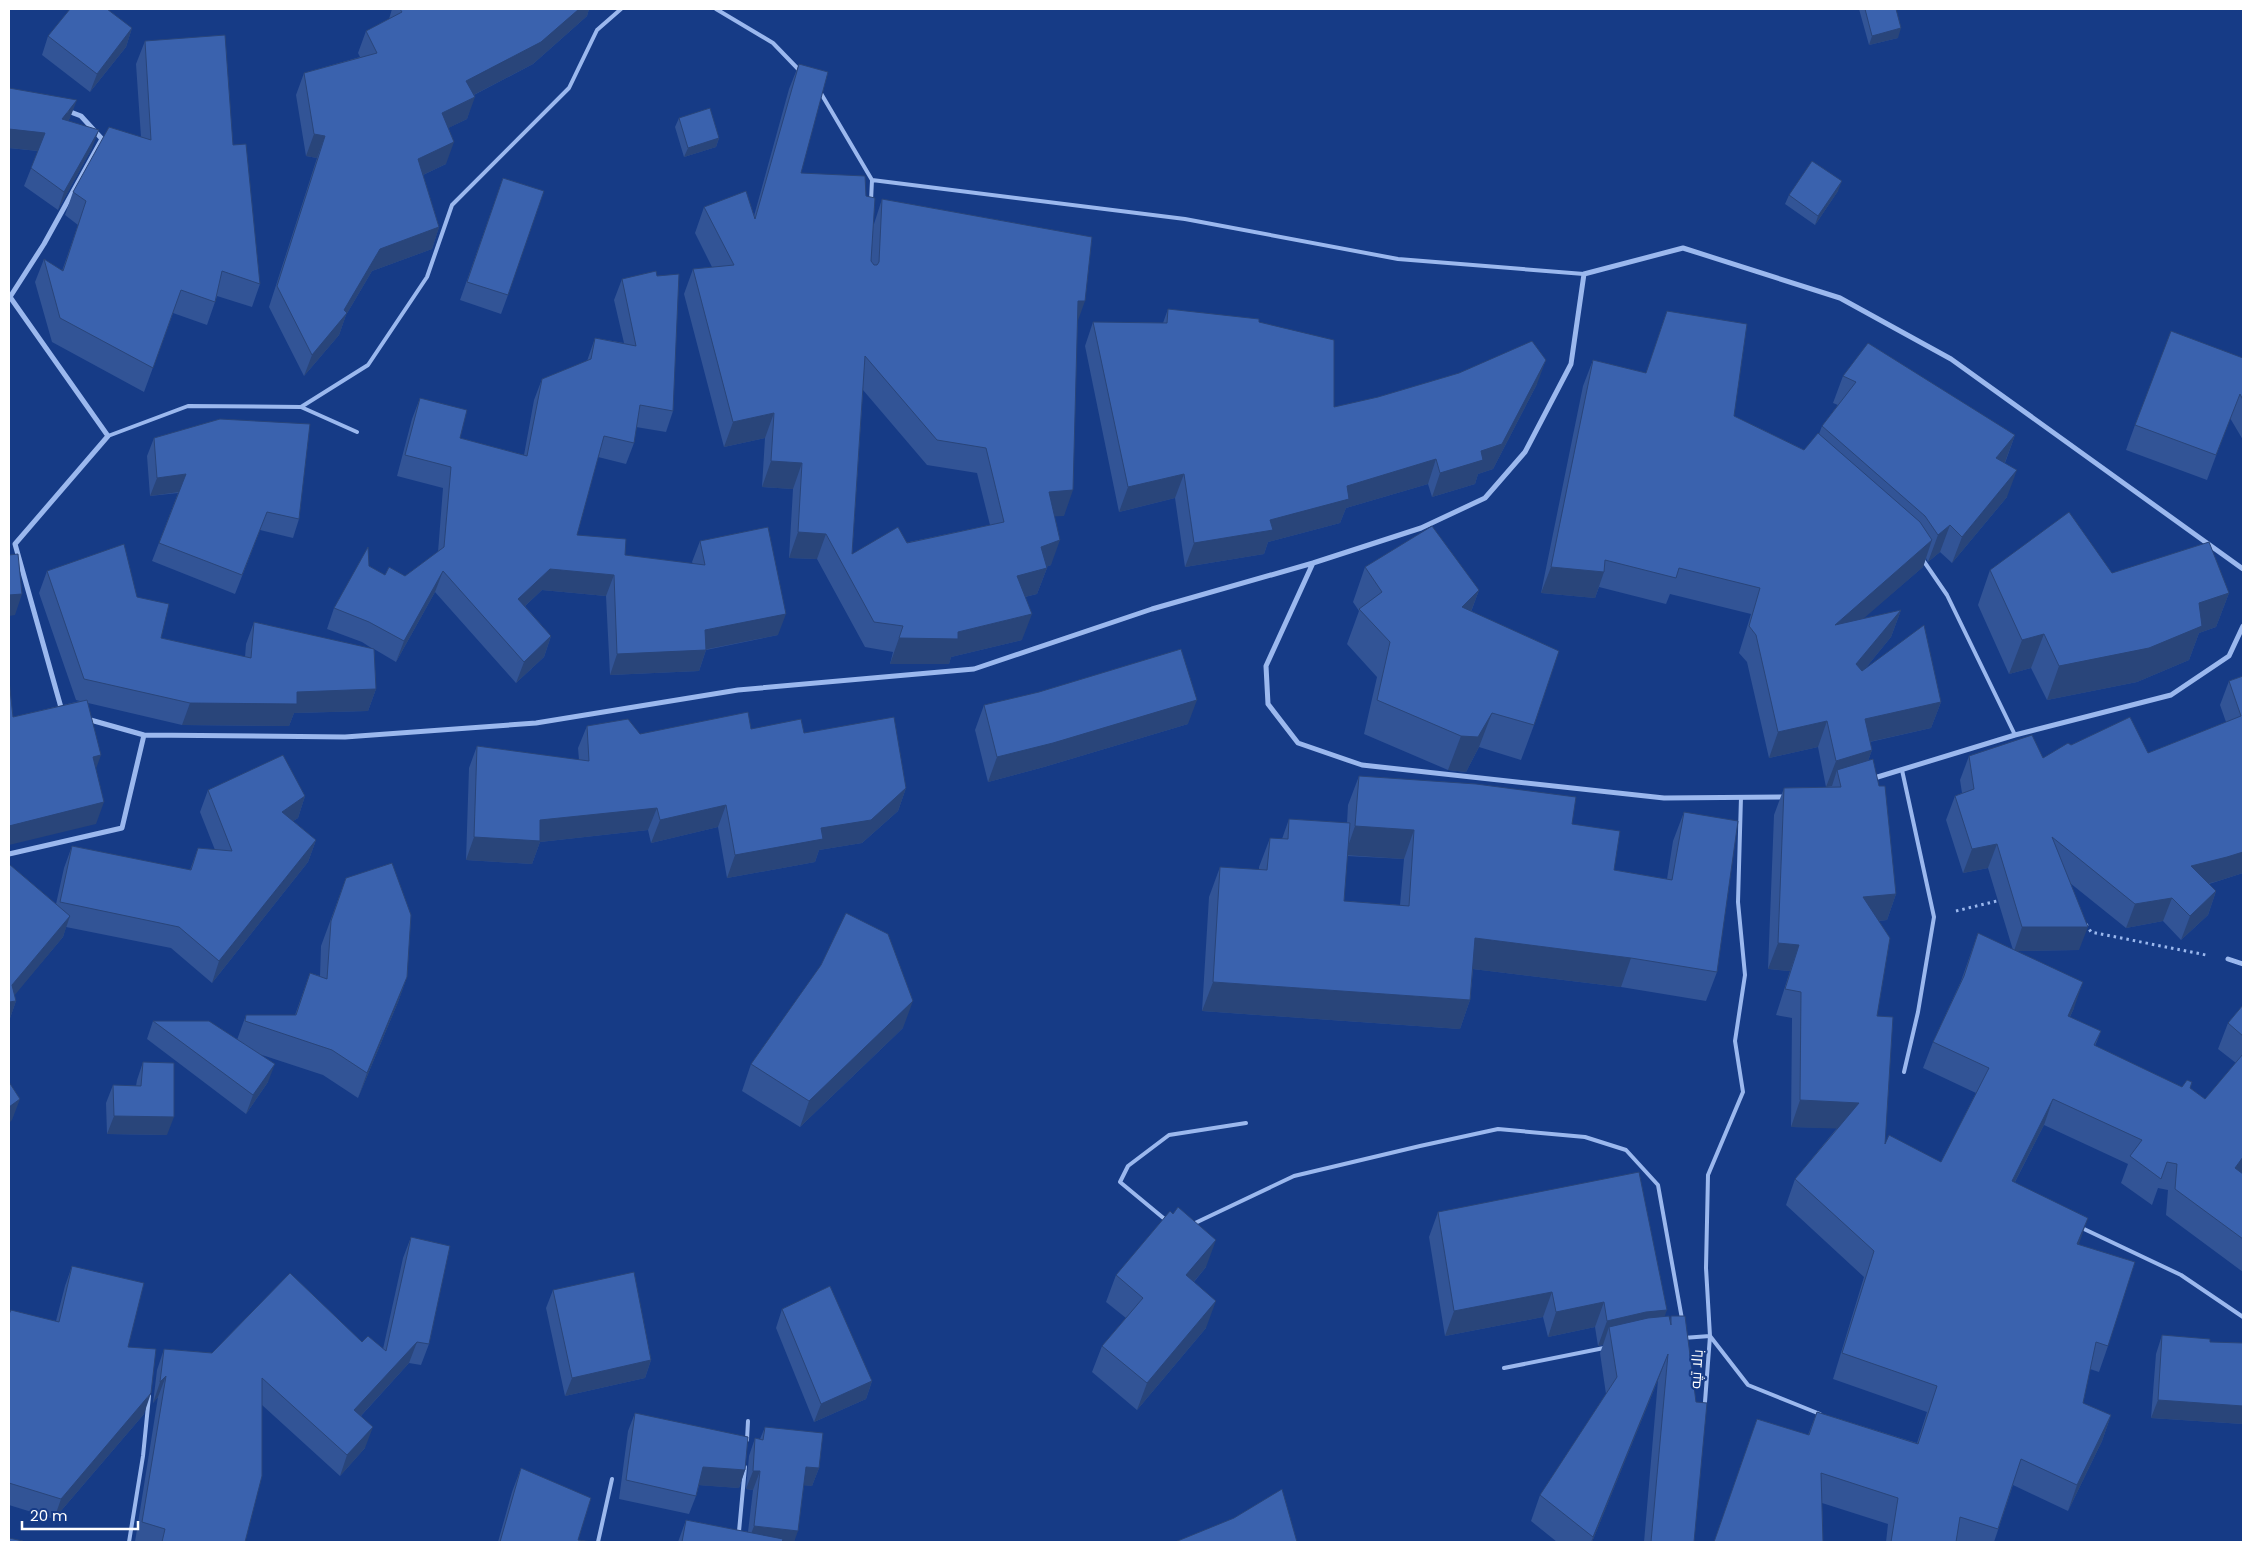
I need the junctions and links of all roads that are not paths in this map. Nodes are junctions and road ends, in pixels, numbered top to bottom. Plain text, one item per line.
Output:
1 (620, 9) edge
2 (716, 9) edge
3 (804, 75) edge
4 (817, 88) edge
5 (63, 109) edge
6 (872, 180) junction
7 (870, 209) edge
8 (1584, 274) junction
9 (301, 407) junction
10 (357, 432) dead end
11 (108, 436) junction
12 (1919, 554) edge
13 (1313, 563) junction
14 (2243, 569) edge
15 (2243, 626) edge
16 (63, 712) junction
17 (55, 713) edge
18 (72, 715) edge
19 (81, 718) edge
20 (2015, 735) junction
21 (144, 736) junction
22 (1902, 770) junction
23 (1867, 780) edge
24 (1795, 797) edge
25 (1741, 798) junction
26 (9, 854) edge
27 (2228, 959) road end
28 (2243, 964) edge
29 (1904, 1072) dead end
30 (1246, 1123) dead end
31 (1175, 1225) edge
32 (1191, 1225) edge
33 (2084, 1229) edge
34 (2243, 1318) edge
35 (1710, 1336) junction
36 (1676, 1338) edge
37 (1685, 1338) junction
38 (1611, 1347) edge
39 (1504, 1368) dead end
40 (150, 1388) edge
41 (1706, 1402) edge
42 (1826, 1417) edge
43 (748, 1421) dead end
44 (746, 1450) edge
45 (745, 1460) edge
46 (612, 1479) dead end
47 (129, 1542) edge
48 (598, 1542) edge
49 (738, 1542) edge

1 - 9 lane
2 - 3 lane
4 - 6 lane
5 - 11 street
6 - 7 lane
6 - 8 lane
8 - 13 street
8 - 14 street
9 - 10 lane
9 - 11 lane
11 - 16 street
12 - 20 lane
13 - 21 street
13 - 25 street
15 - 20 street
16 - 17 street
16 - 18 street
19 - 21 street
20 - 22 street
21 - 26 street
22 - 23 street
22 - 29 lane
24 - 25 street
25 - 35 lane, بالا تپه
27 - 28 street
30 - 31 lane
32 - 37 lane
33 - 34 lane
35 - 37 lane
35 - 41 lane, بالا تپه
35 - 42 lane
36 - 37 lane
38 - 39 lane
40 - 47 lane
43 - 44 lane
45 - 49 lane
46 - 48 lane

